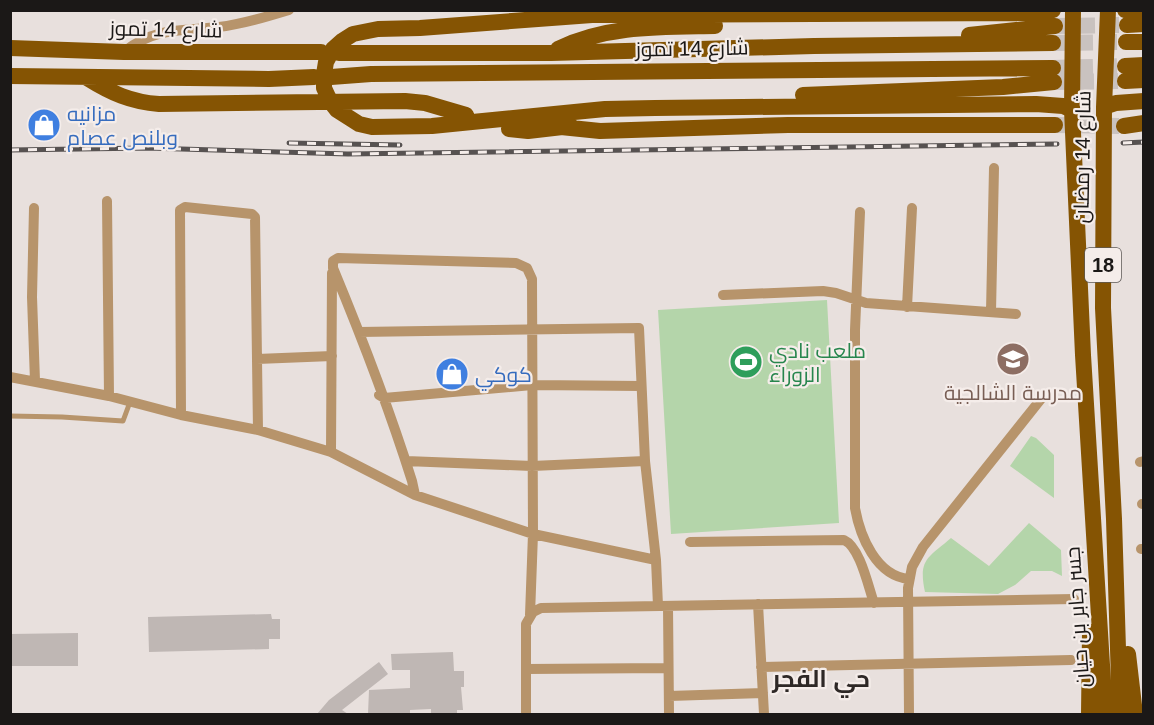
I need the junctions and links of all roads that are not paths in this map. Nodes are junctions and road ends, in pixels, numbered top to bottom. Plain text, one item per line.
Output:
1 (289, 10) edge
2 (1073, 10) edge
3 (1108, 10) edge
4 (710, 13) edge
5 (1143, 13) edge
6 (884, 14) junction
7 (1130, 25) edge
8 (1054, 27) edge
9 (1143, 42) edge
10 (12, 47) edge
11 (124, 52) junction
12 (321, 52) dead end
13 (551, 52) junction
14 (339, 53) dead end
15 (1143, 65) edge
16 (10, 76) edge
17 (314, 77) dead end
18 (331, 77) dead end
19 (87, 78) junction
20 (1143, 80) edge
21 (1143, 101) edge
22 (882, 106) junction
23 (711, 107) junction
24 (1104, 107) junction
25 (1072, 110) junction
26 (466, 115) dead end
27 (1143, 123) edge
28 (1055, 125) tunnel mouth
29 (1124, 126) tunnel mouth
30 (561, 127) junction
31 (509, 129) dead end
32 (994, 168) dead end
33 (106, 201) dead end
34 (34, 208) dead end
35 (912, 208) dead end
36 (860, 212) dead end
37 (333, 268) junction
38 (723, 294) dead end
39 (857, 301) junction
40 (907, 307) junction
41 (991, 312) junction
42 (1016, 314) dead end
43 (533, 328) junction
44 (359, 332) junction
45 (332, 356) junction
46 (257, 359) junction
47 (10, 377) edge
48 (35, 381) junction
49 (532, 385) junction
50 (642, 386) junction
51 (1045, 394) dead end
52 (109, 396) junction
53 (381, 396) junction
54 (130, 402) junction
55 (181, 415) junction
56 (10, 416) edge
57 (258, 430) junction
58 (331, 452) junction
59 (406, 461) junction
60 (645, 461) junction
61 (532, 466) junction
62 (415, 495) junction
63 (1093, 517) junction
64 (1114, 519) junction
65 (533, 534) junction
66 (690, 542) dead end
67 (656, 560) junction
68 (909, 579) junction
69 (1074, 599) dead end
70 (907, 602) junction
71 (874, 603) junction
72 (758, 604) junction
73 (663, 606) junction
74 (530, 615) junction
75 (1071, 660) dead end
76 (908, 664) junction
77 (761, 667) junction
78 (668, 668) junction
79 (526, 669) junction
80 (763, 693) junction
81 (669, 696) junction
82 (526, 714) edge
83 (669, 714) edge
84 (764, 714) edge
85 (909, 714) edge
86 (1089, 714) edge
87 (1106, 714) edge
88 (1120, 714) edge
89 (1135, 714) edge

1 - 11 street
2 - 25 main road, شارع 14 رمضان / 18
3 - 24 main road, شارع 14 رمضان / 18
4 - 6 main road
4 - 23 main road
5 - 7 main road
6 - 8 main road
6 - 13 main road
7 - 9 main road
8 - 13 main road, شارع 14 تموز
10 - 11 main road, شارع 14 تموز
11 - 12 main road, شارع 14 تموز
13 - 14 main road, شارع 14 تموز
15 - 20 main road
16 - 19 main road
17 - 19 main road
18 - 23 main road, شارع 14 تموز
19 - 26 main road
21 - 24 main road
22 - 23 main road
22 - 25 main road
22 - 30 main road
24 - 64 main road, شارع 14 رمضان / 18
25 - 63 main road, شارع 14 رمضان / 18
27 - 29 main road
28 - 30 main road
30 - 31 main road
32 - 41 street
33 - 52 street
34 - 48 street
35 - 40 street
36 - 39 street
37 - 43 street
37 - 44 street
37 - 45 street
38 - 39 street
39 - 40 street
39 - 68 street
40 - 41 street
41 - 42 street
43 - 44 street
43 - 49 street
43 - 50 street
44 - 53 street
45 - 46 street
45 - 58 street
46 - 55 street
46 - 57 street
47 - 48 street
48 - 52 street
49 - 50 street
49 - 53 street
49 - 61 street
50 - 60 street
51 - 68 street
52 - 54 street
53 - 59 street
54 - 55 street
54 - 56 lane
55 - 57 street
57 - 58 street
58 - 62 street
59 - 61 street
59 - 62 street
60 - 61 street
60 - 67 street
61 - 65 street
62 - 65 street
63 - 86 main road
63 - 87 main road, جسر جابر بن حيان
64 - 88 main road, جسر جابر بن حيان
64 - 89 main road
65 - 67 street
65 - 74 street
66 - 71 street
67 - 73 street
68 - 70 street
69 - 70 street
70 - 71 street
70 - 76 street
71 - 72 street
72 - 73 street
72 - 77 street
73 - 74 street
73 - 78 street
74 - 79 street
75 - 76 street
76 - 77 street
76 - 85 street
77 - 80 street
78 - 79 street
78 - 81 street
79 - 82 street
80 - 81 street
80 - 84 street
81 - 83 street

